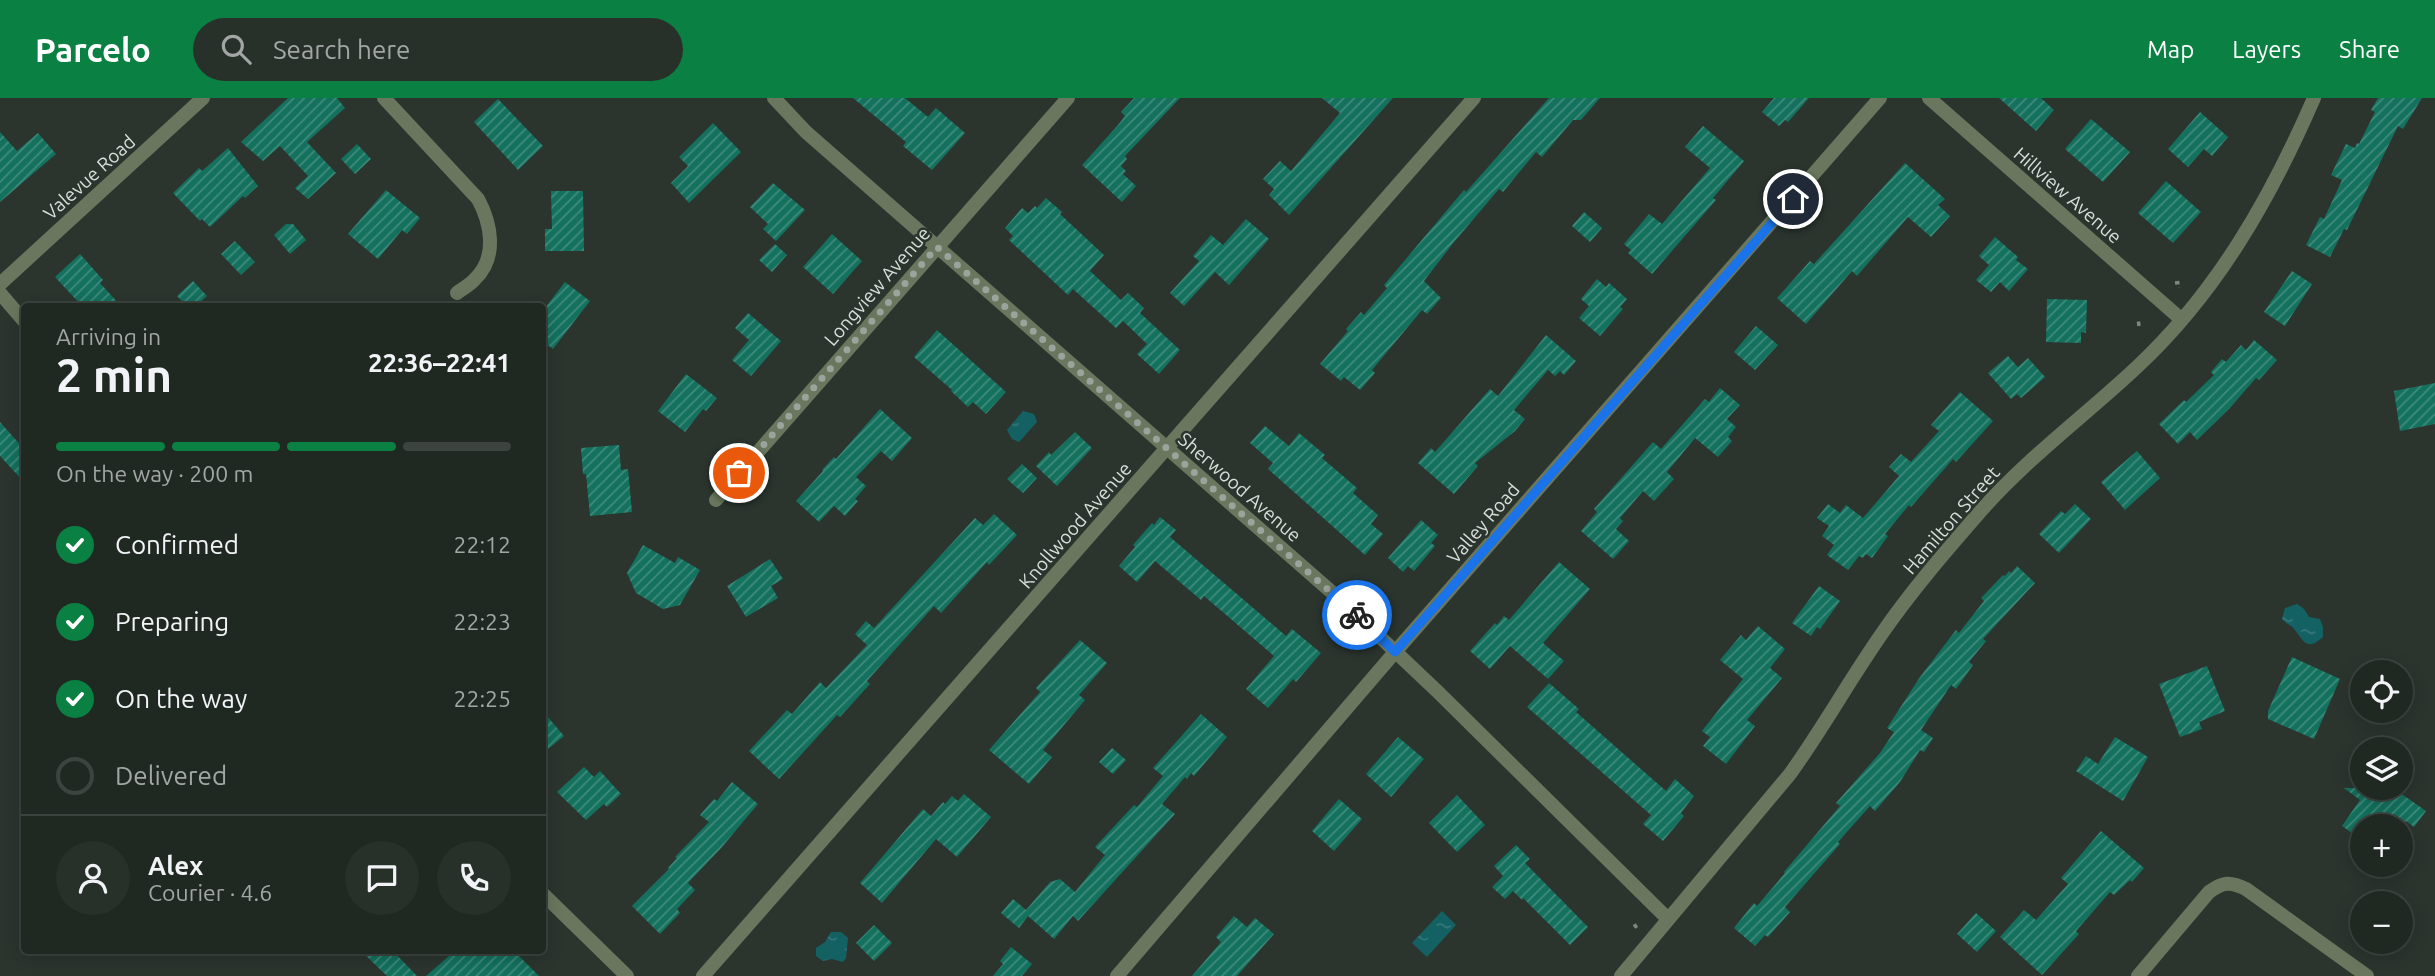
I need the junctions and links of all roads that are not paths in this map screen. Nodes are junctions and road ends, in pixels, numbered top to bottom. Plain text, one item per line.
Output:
1 (203, 98) edge
2 (384, 98) edge
3 (774, 98) edge
4 (1068, 98) edge
5 (1474, 98) edge
6 (1880, 98) edge
7 (1929, 98) edge
8 (2314, 98) edge
9 (937, 247) junction
10 (0, 284) edge
11 (0, 293) edge
12 (457, 293) dead end
13 (21, 318) edge
14 (2182, 320) junction
15 (1167, 449) junction
16 (716, 500) dead end
17 (1395, 652) junction
18 (546, 897) edge
19 (1668, 919) junction
20 (627, 976) edge
21 (703, 976) edge
22 (1117, 976) edge
23 (1621, 976) edge
24 (2138, 976) edge
25 (2367, 976) edge

1 - 10 street, Valevue Road
2 - 12 street
3 - 9 street, Sherwood Avenue
4 - 9 street, Longview Avenue
5 - 15 street, Knollwood Avenue
6 - 17 street, Valley Road
7 - 14 street, Hillview Avenue
8 - 14 street, Hamilton Street
9 - 15 street, Sherwood Avenue
9 - 16 street, Longview Avenue
11 - 13 street
14 - 19 street, Hamilton Street
15 - 17 street, Sherwood Avenue
15 - 21 street, Knollwood Avenue
17 - 19 street, Sherwood Avenue
17 - 22 street, Valley Road
18 - 20 street
19 - 23 street, Hamilton Street
24 - 25 street

